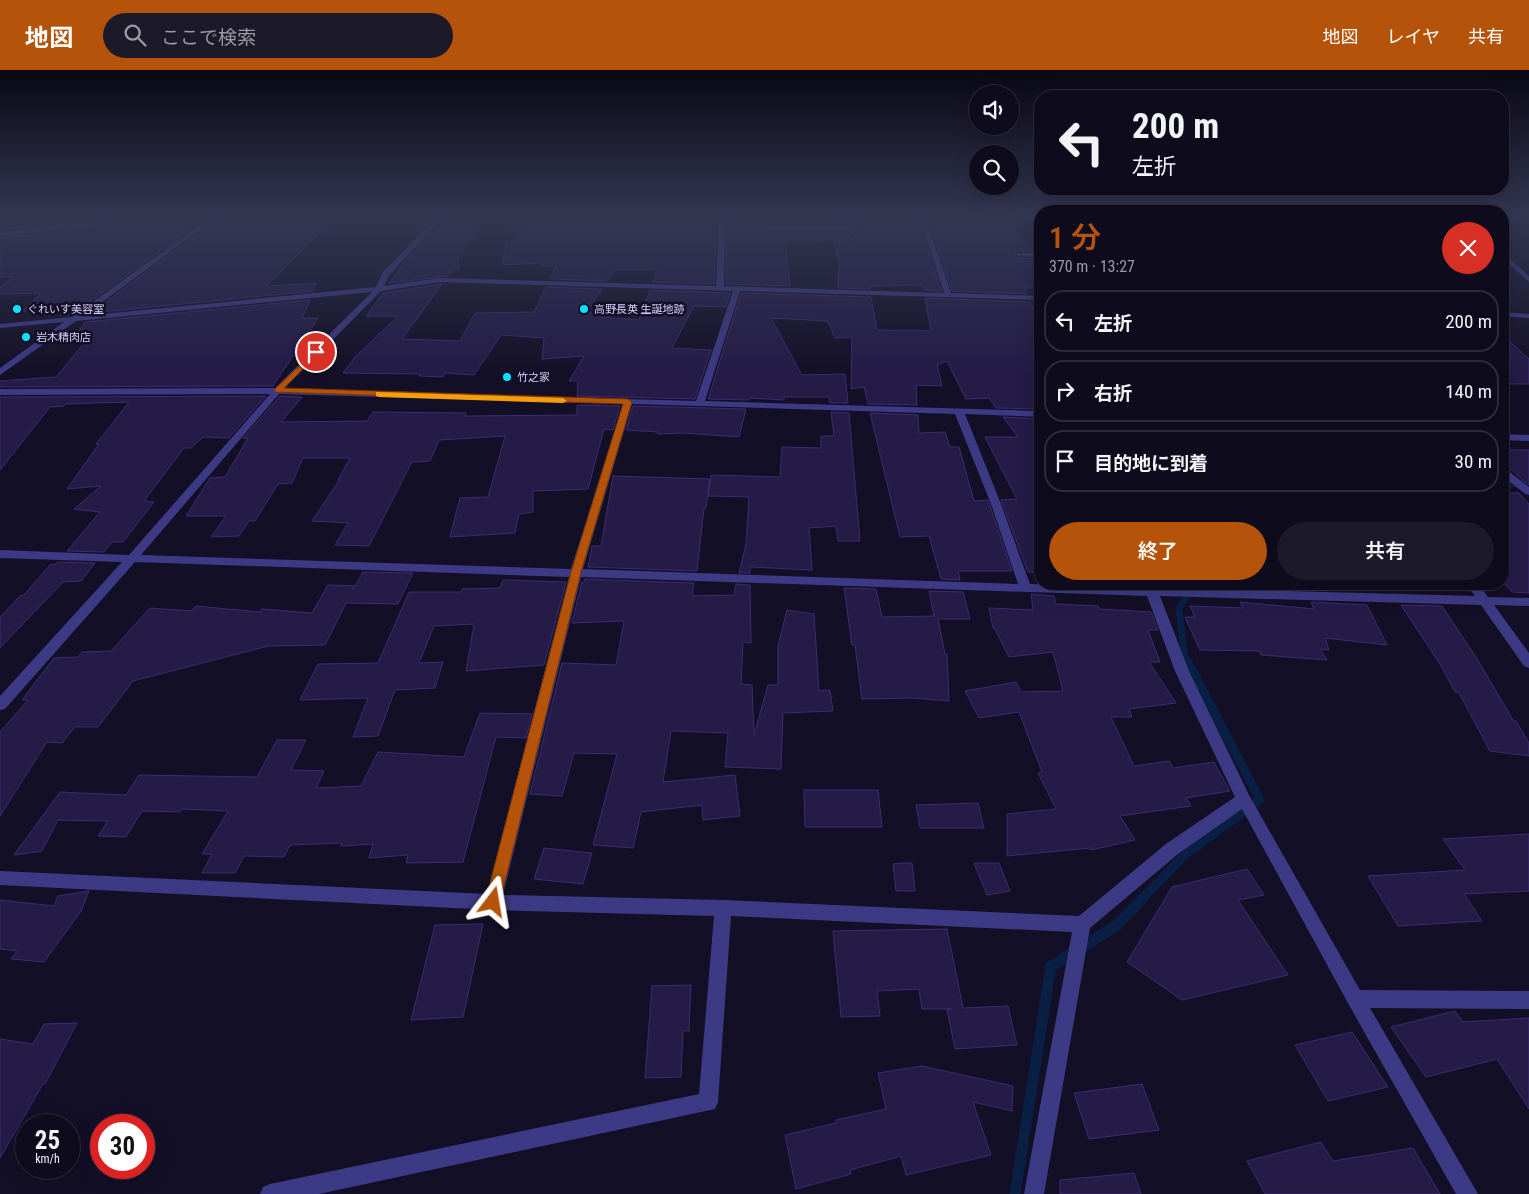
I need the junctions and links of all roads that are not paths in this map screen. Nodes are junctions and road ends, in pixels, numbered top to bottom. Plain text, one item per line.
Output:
1 (142, 269) edge
2 (390, 269) edge
3 (721, 269) edge
4 (940, 269) edge
5 (1518, 269) edge
6 (1529, 280) edge
7 (379, 288) junction
8 (720, 288) junction
9 (737, 289) junction
10 (948, 295) junction
11 (1034, 298) edge
12 (1509, 315) edge
13 (1529, 316) edge
14 (76, 317) junction
15 (0, 326) edge
16 (0, 372) edge
17 (277, 391) junction
18 (0, 392) edge
19 (628, 402) junction
20 (700, 404) junction
21 (959, 412) junction
22 (1034, 414) edge
23 (1509, 437) edge
24 (1529, 438) edge
25 (1509, 475) edge
26 (1529, 492) edge
27 (0, 554) edge
28 (132, 558) junction
29 (576, 572) junction
30 (1025, 587) junction
31 (1034, 587) edge
32 (1101, 590) edge
33 (1476, 590) edge
34 (1152, 592) junction
35 (1484, 601) junction
36 (1529, 602) edge
37 (1529, 663) edge
38 (0, 705) edge
39 (1244, 799) junction
40 (0, 878) edge
41 (493, 902) junction
42 (723, 908) junction
43 (1082, 924) junction
44 (1355, 999) junction
45 (1529, 1000) edge
46 (270, 1194) edge
47 (1034, 1194) edge
48 (1468, 1194) edge

1 - 14 street
2 - 7 street
3 - 8 street
4 - 10 street
5 - 6 street
7 - 8 street
7 - 14 street
7 - 17 street
8 - 9 street
9 - 10 street
9 - 20 street
10 - 11 street
12 - 13 street
14 - 15 street
14 - 16 street
17 - 18 street
17 - 19 street
17 - 28 street
19 - 20 street
19 - 29 street
20 - 21 street
21 - 22 street
21 - 30 street
23 - 24 street
25 - 26 street
27 - 28 street
28 - 29 street
28 - 38 street
29 - 30 street
29 - 41 street
30 - 31 street
32 - 34 street
33 - 35 street
34 - 35 street
34 - 39 street
35 - 36 street
35 - 37 street
39 - 43 street
39 - 44 street
40 - 41 street
41 - 42 street
42 - 43 street
42 - 46 street
43 - 47 street
44 - 45 street
44 - 48 street

